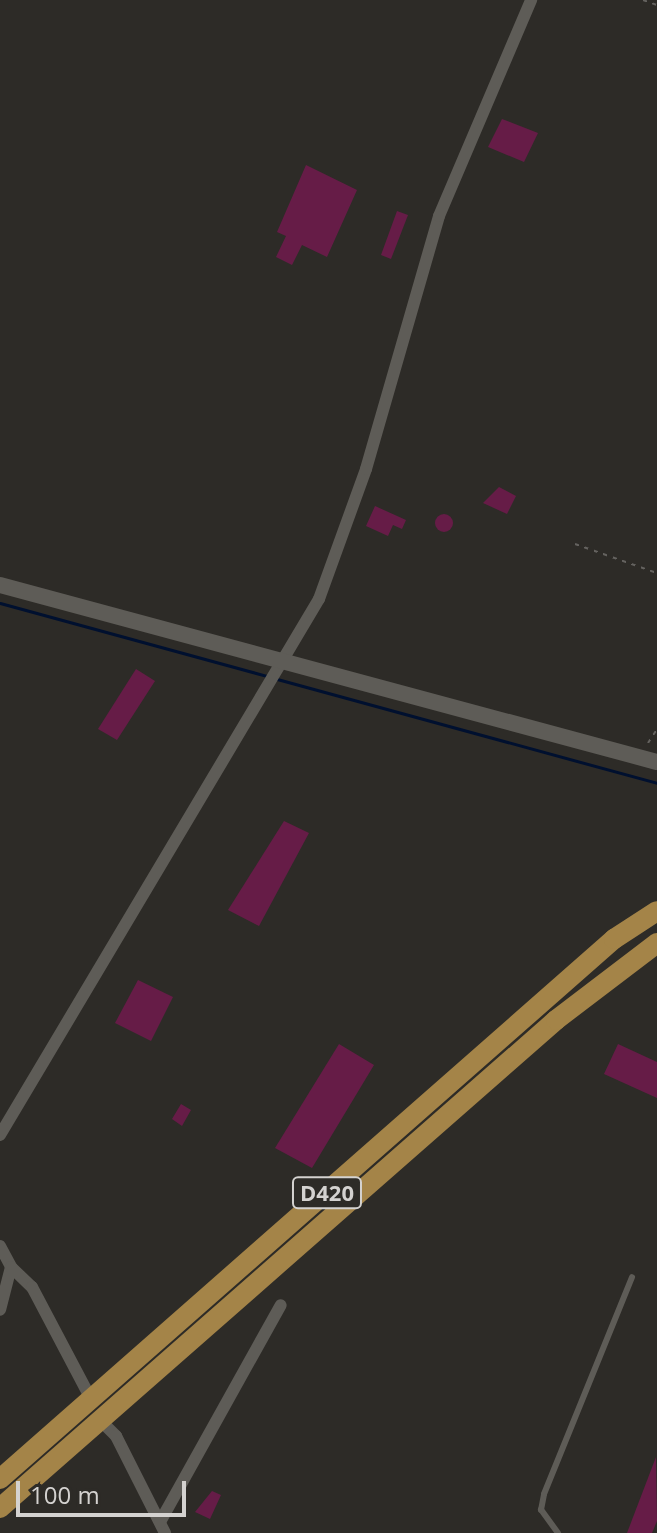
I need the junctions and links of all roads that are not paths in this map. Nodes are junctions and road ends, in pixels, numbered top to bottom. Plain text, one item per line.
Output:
1 (531, 0) edge
2 (0, 585) edge
3 (284, 664) junction
4 (657, 762) edge
5 (657, 911) edge
6 (657, 943) edge
7 (0, 1135) edge
8 (0, 1246) edge
9 (11, 1267) junction
10 (632, 1277) dead end
11 (281, 1305) dead end
12 (0, 1310) edge
13 (91, 1399) junction
14 (100, 1420) junction
15 (0, 1479) edge
16 (0, 1508) edge
17 (162, 1528) edge
18 (558, 1533) edge

1 - 3 street
2 - 3 street
3 - 4 street
3 - 7 street
5 - 13 main road, D420
6 - 14 main road, D420
8 - 9 street
9 - 12 street
9 - 13 street
10 - 18 lane
11 - 17 street
13 - 15 main road, D420
14 - 16 main road, D420
14 - 17 street

